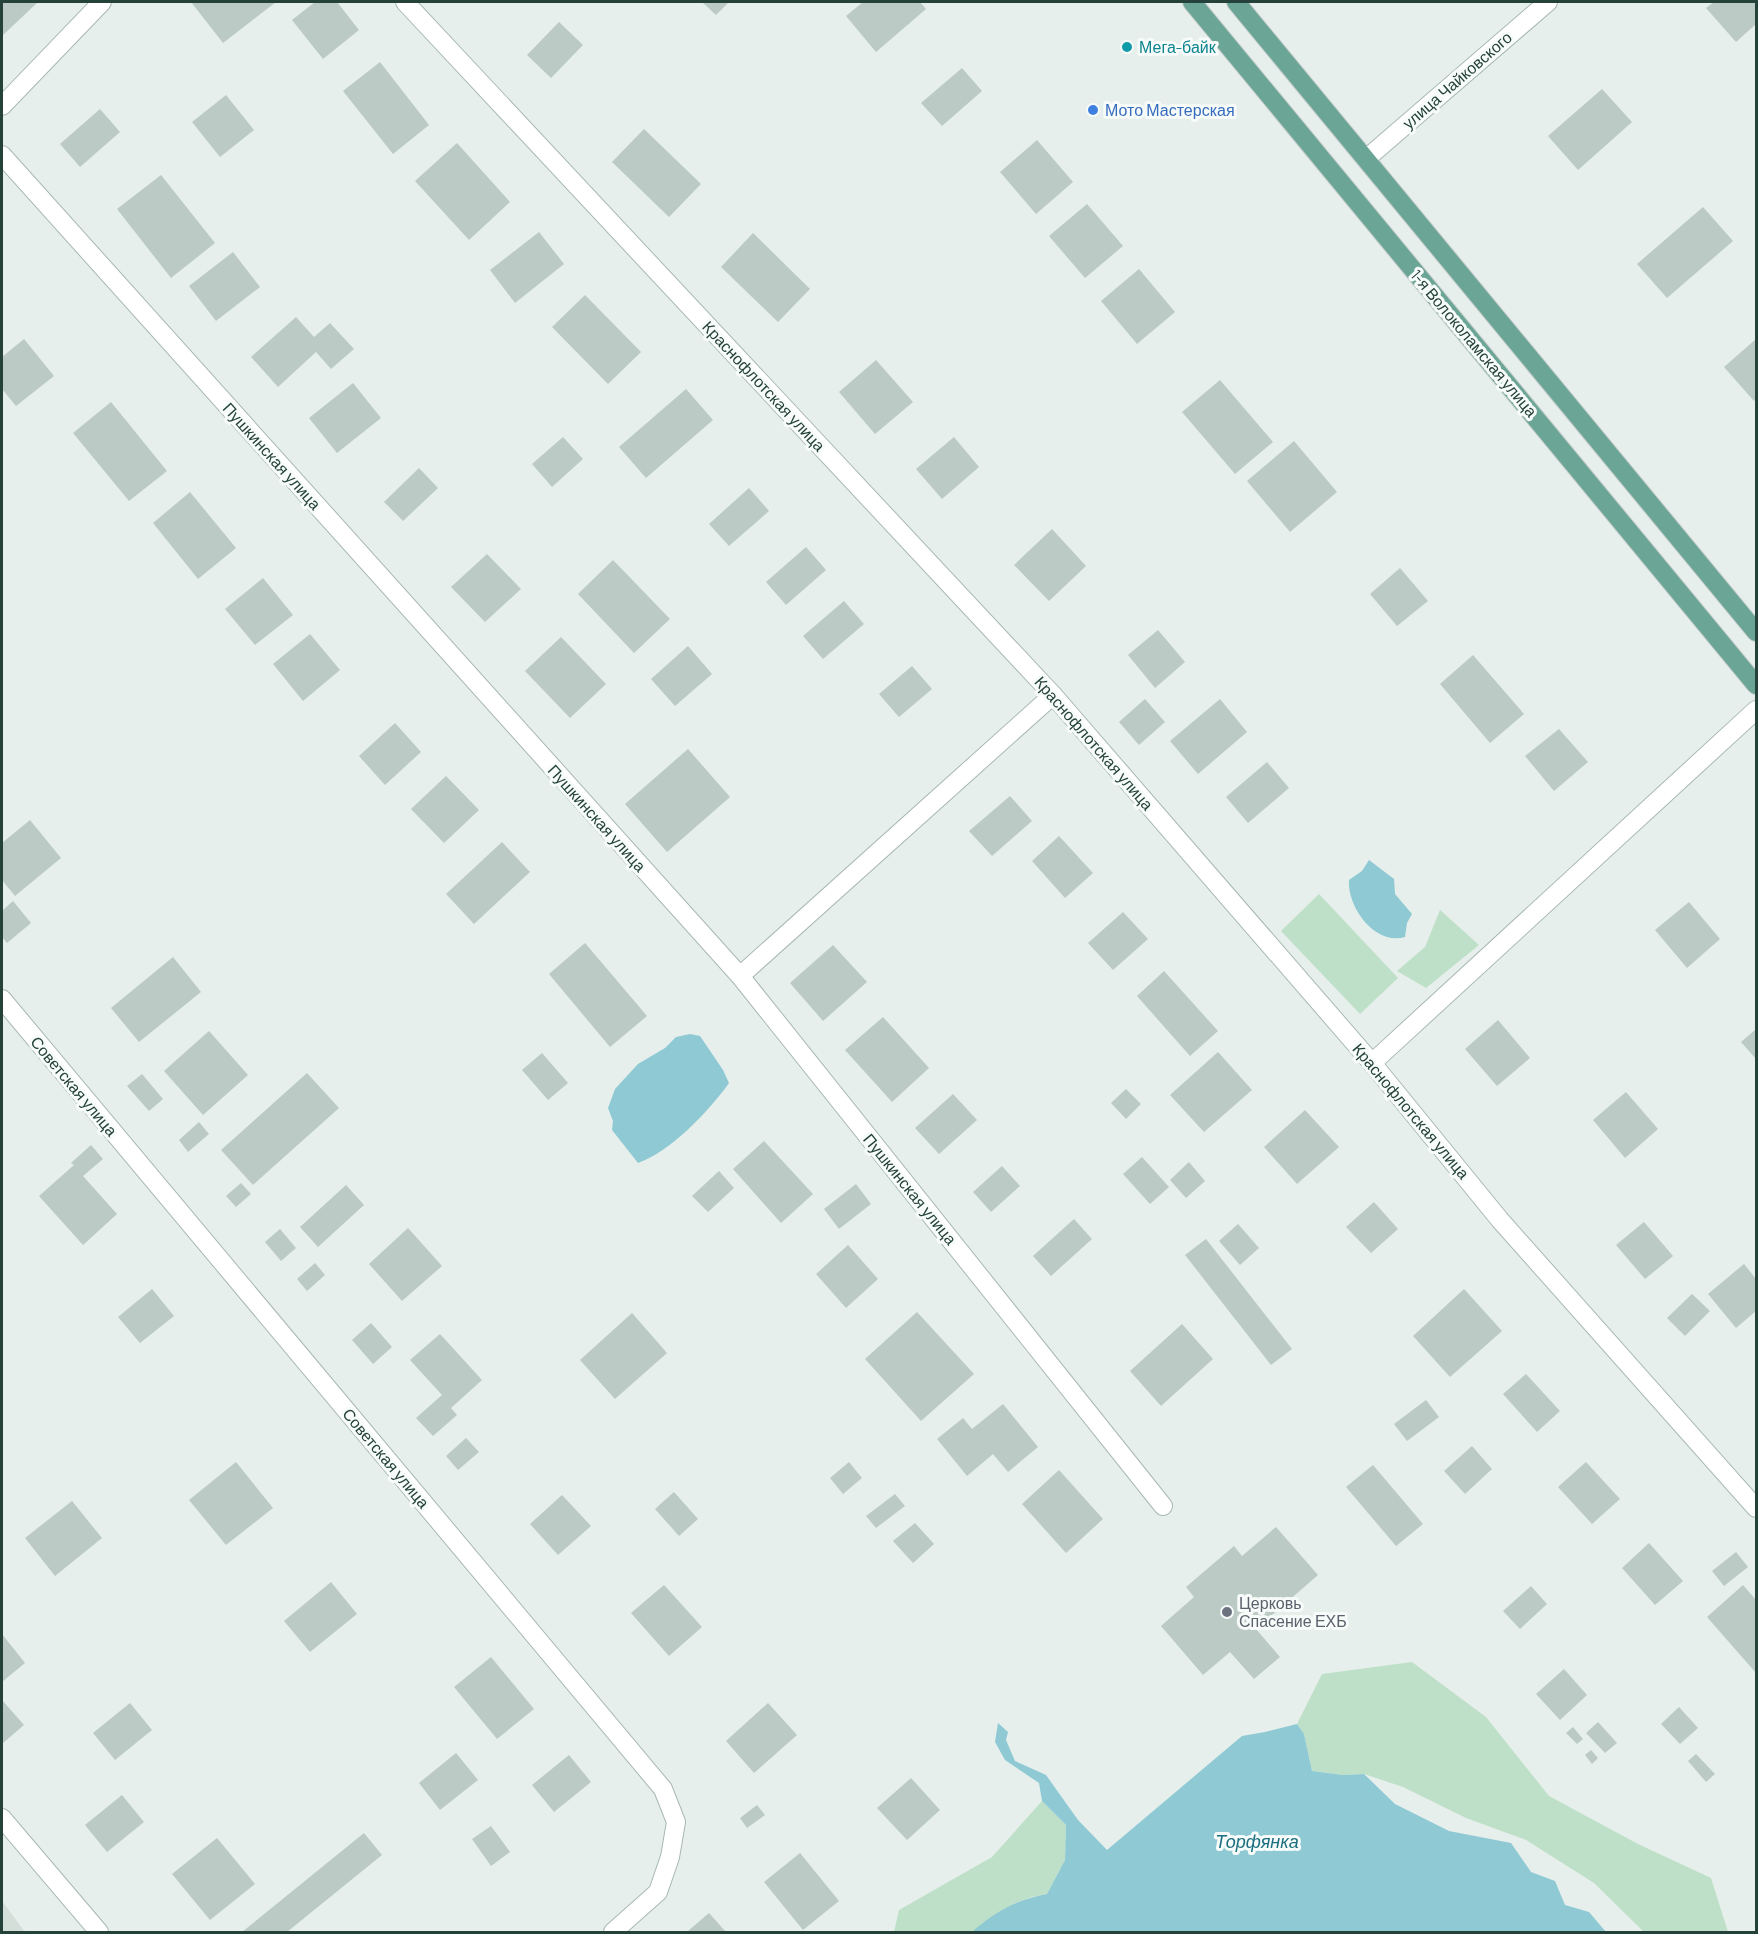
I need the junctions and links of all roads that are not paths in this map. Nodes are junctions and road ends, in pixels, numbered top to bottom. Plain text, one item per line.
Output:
1 (102, 2) edge
2 (405, 2) edge
3 (1192, 2) edge
4 (1236, 2) edge
5 (1548, 2) edge
6 (2, 106) edge
7 (2, 155) edge
8 (1366, 159) junction
9 (1756, 632) edge
10 (1756, 685) edge
11 (1053, 695) junction
12 (1756, 710) edge
13 (740, 976) junction
14 (2, 999) edge
15 (1372, 1063) junction
16 (1163, 1506) dead end
17 (1756, 1508) edge
18 (2, 1818) edge
19 (99, 1932) edge
20 (613, 1932) edge

1 - 6 street
2 - 11 street, Краснофлотская улица
3 - 10 main road, 1-я Волоколамская улица
4 - 8 main road, 1-я Волоколамская улица
5 - 8 street, улица Чайковского
7 - 13 street, Пушкинская улица
8 - 9 main road, 1-я Волоколамская улица
11 - 13 street
11 - 15 street, Краснофлотская улица
12 - 15 street
13 - 16 street, Пушкинская улица
14 - 20 street, Советская улица
15 - 17 street, Краснофлотская улица
18 - 19 street

